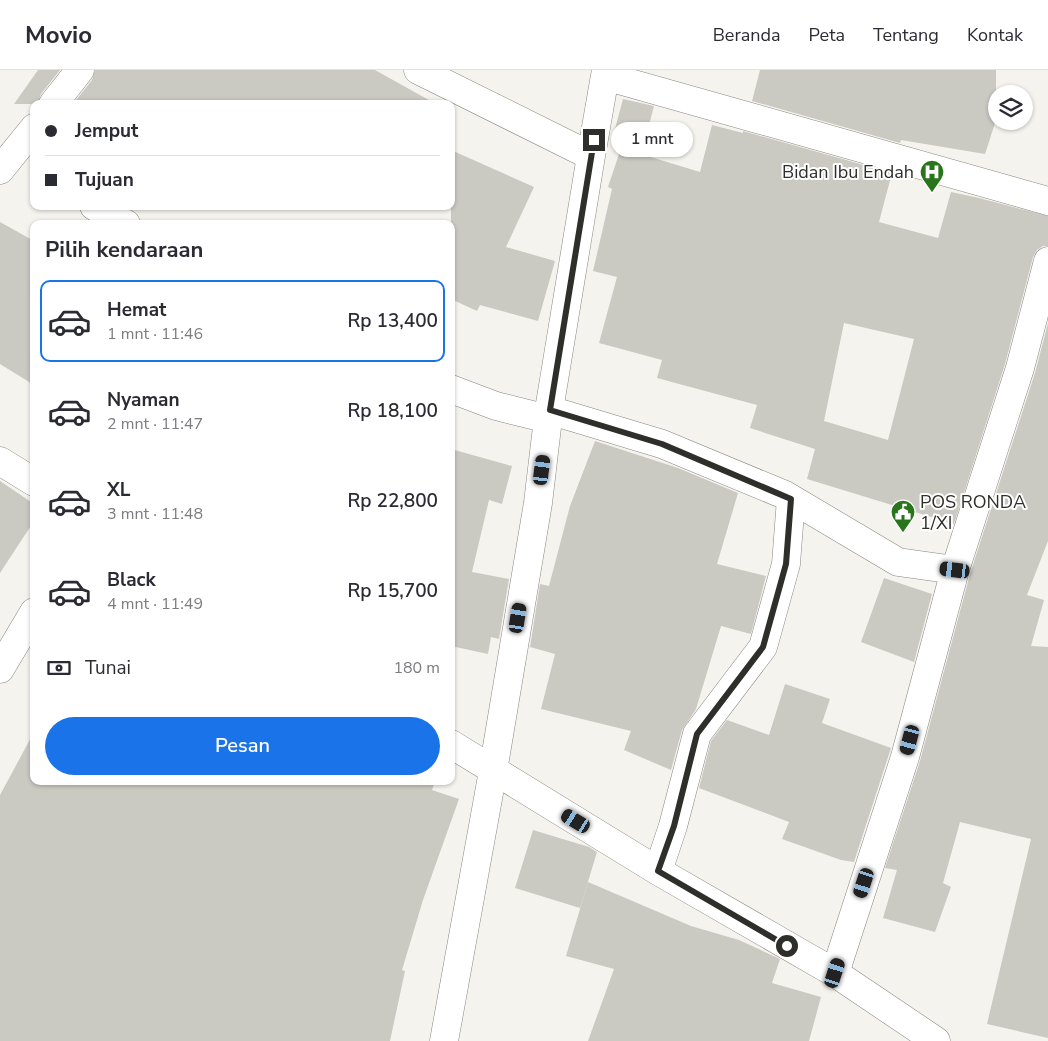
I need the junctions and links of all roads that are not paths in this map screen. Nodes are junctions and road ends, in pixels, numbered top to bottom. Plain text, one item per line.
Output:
1 (80, 70) edge
2 (418, 70) edge
3 (606, 73) edge
4 (56, 100) edge
5 (30, 140) edge
6 (25, 155) edge
7 (591, 156) junction
8 (0, 170) edge
9 (1048, 200) edge
10 (101, 210) edge
11 (119, 220) edge
12 (1048, 261) edge
13 (455, 391) edge
14 (549, 414) junction
15 (0, 461) edge
16 (30, 480) edge
17 (791, 499) junction
18 (955, 570) junction
19 (30, 619) edge
20 (0, 669) edge
21 (455, 747) edge
22 (493, 771) junction
23 (658, 871) junction
24 (835, 973) junction
25 (444, 1041) edge
26 (936, 1041) edge

1 - 4 street
2 - 7 street
3 - 7 street
3 - 9 street
5 - 6 street
6 - 8 street
7 - 14 street
10 - 11 street
12 - 18 street
13 - 14 street
14 - 17 street
14 - 22 street
15 - 16 street
17 - 18 street
17 - 23 street
18 - 24 street
19 - 20 street
21 - 22 street
22 - 23 street
22 - 25 street
23 - 24 street
24 - 26 street

